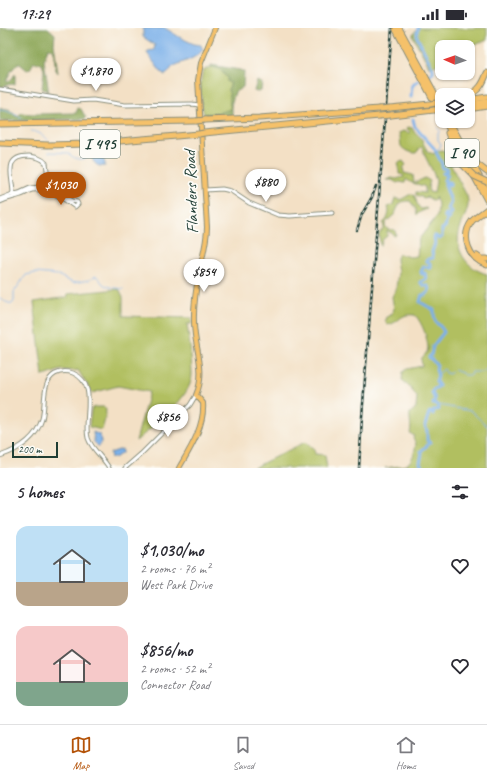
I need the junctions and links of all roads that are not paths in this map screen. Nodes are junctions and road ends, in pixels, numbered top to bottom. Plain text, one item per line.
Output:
1 (215, 28) edge
2 (394, 28) edge
3 (400, 28) edge
4 (487, 73) edge
5 (0, 88) edge
6 (475, 92) edge
7 (435, 96) edge
8 (198, 97) junction
9 (487, 97) edge
10 (475, 99) edge
11 (487, 102) edge
12 (435, 103) edge
13 (435, 103) edge
14 (192, 104) junction
15 (475, 104) edge
16 (199, 105) junction
17 (487, 106) edge
18 (475, 108) edge
19 (435, 111) edge
20 (0, 124) edge
21 (447, 128) edge
22 (448, 128) edge
23 (453, 128) edge
24 (460, 141) junction
25 (0, 143) edge
26 (487, 172) edge
27 (487, 182) edge
28 (478, 184) junction
29 (205, 190) junction
30 (487, 191) edge
31 (50, 192) junction
32 (13, 194) junction
33 (487, 200) edge
34 (0, 201) edge
35 (487, 204) edge
36 (487, 210) edge
37 (332, 213) dead end
38 (487, 259) edge
39 (487, 265) edge
40 (196, 396) junction
41 (0, 456) edge
42 (109, 468) edge
43 (125, 468) edge
44 (179, 468) edge

1 - 8 main road, Flanders Road
2 - 12 highway, I 90
3 - 7 highway
4 - 6 highway
5 - 14 street
8 - 14 street
8 - 16 main road, Flanders Road
9 - 10 highway
11 - 15 highway
13 - 20 highway, I 495, bridge
14 - 16 street
16 - 29 main road, Flanders Road
17 - 18 highway
19 - 25 highway, I 495, bridge
21 - 27 highway, bridge
22 - 28 highway, I 90
23 - 24 highway, I 90
24 - 26 highway
24 - 30 highway, I 90
28 - 33 highway, I 90
28 - 35 highway
29 - 37 street
29 - 40 main road, Flanders Road
31 - 31 street
31 - 32 street
31 - 32 street
31 - 34 street
32 - 34 street
36 - 38 highway
36 - 39 highway
40 - 43 street
40 - 44 main road
41 - 42 street

